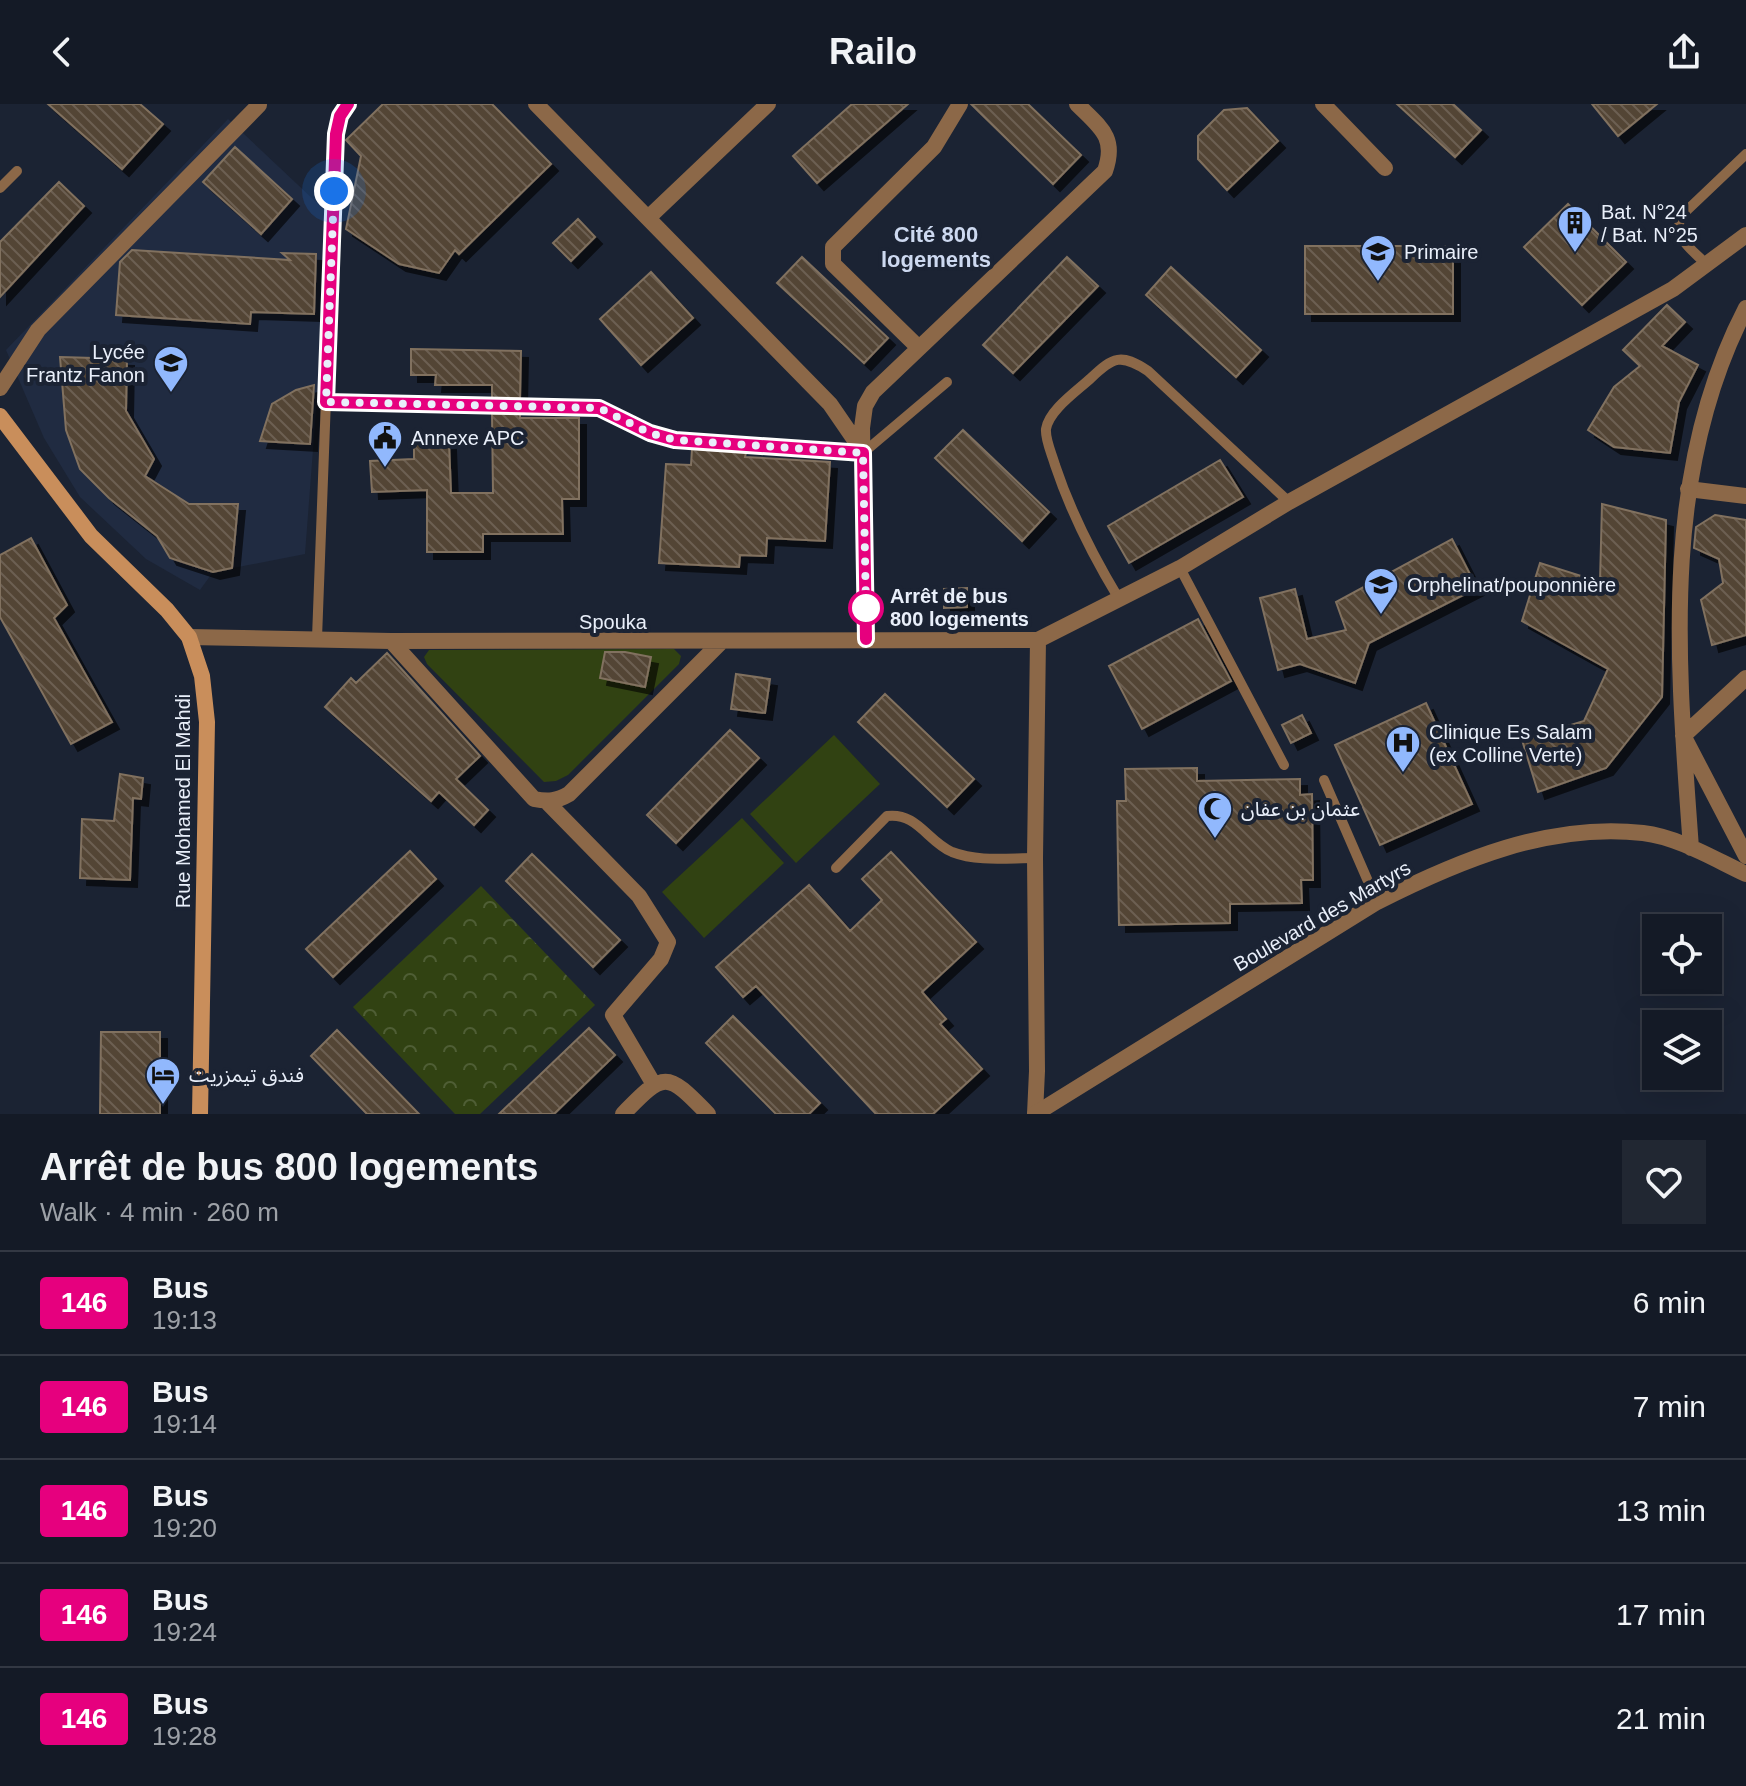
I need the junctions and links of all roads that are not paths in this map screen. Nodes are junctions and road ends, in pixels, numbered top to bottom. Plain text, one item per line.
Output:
1 (348, 104) edge
2 (536, 104) edge
3 (768, 104) edge
4 (960, 104) edge
5 (1077, 104) edge
6 (1323, 104) edge
7 (259, 105) edge
8 (1746, 154) edge
9 (1385, 168) dead end
10 (17, 171) dead end
11 (0, 188) edge
12 (648, 218) junction
13 (1746, 235) edge
14 (1707, 265) junction
15 (1746, 308) edge
16 (919, 348) junction
17 (947, 382) dead end
18 (0, 388) edge
19 (326, 402) junction
20 (0, 416) edge
21 (863, 453) junction
22 (1688, 489) junction
23 (1746, 496) edge
24 (1289, 502) junction
25 (1180, 568) junction
26 (1119, 599) junction
27 (189, 637) junction
28 (317, 638) junction
29 (866, 639) junction
30 (1038, 640) junction
31 (391, 641) junction
32 (721, 642) junction
33 (1746, 678) edge
34 (1683, 736) junction
35 (1284, 765) dead end
36 (1324, 780) dead end
37 (547, 802) junction
38 (1691, 848) junction
39 (1746, 856) edge
40 (1035, 858) junction
41 (836, 868) dead end
42 (1746, 874) edge
43 (1377, 902) junction
44 (653, 1083) junction
45 (200, 1114) edge
46 (623, 1114) edge
47 (708, 1114) edge
48 (1035, 1114) edge

1 - 19 lane
2 - 12 street
3 - 12 street
4 - 16 street
5 - 16 street
6 - 9 street
7 - 18 street
8 - 14 lane
10 - 11 lane
12 - 21 street
13 - 14 street
14 - 24 street
15 - 22 street
16 - 21 street
17 - 21 lane
19 - 21 lane
19 - 28 lane
20 - 27 main road, Rue Mohamed El Mahdi
21 - 29 street
22 - 23 street
22 - 34 street
24 - 25 street
24 - 26 lane
25 - 26 street
25 - 35 lane
26 - 30 street
27 - 28 street, Spouka
27 - 45 main road, Rue Mohamed El Mahdi
28 - 31 street, Spouka
29 - 30 street, Spouka
29 - 32 street, Spouka
30 - 40 street
31 - 32 street, Spouka
31 - 37 street
32 - 37 street
33 - 34 street
34 - 38 street
34 - 39 street
36 - 43 lane
37 - 44 street
38 - 42 street, Boulevard des Martyrs
38 - 43 street, Boulevard des Martyrs
40 - 41 lane
40 - 48 street
43 - 48 street, Boulevard des Martyrs
44 - 46 street
44 - 47 street

